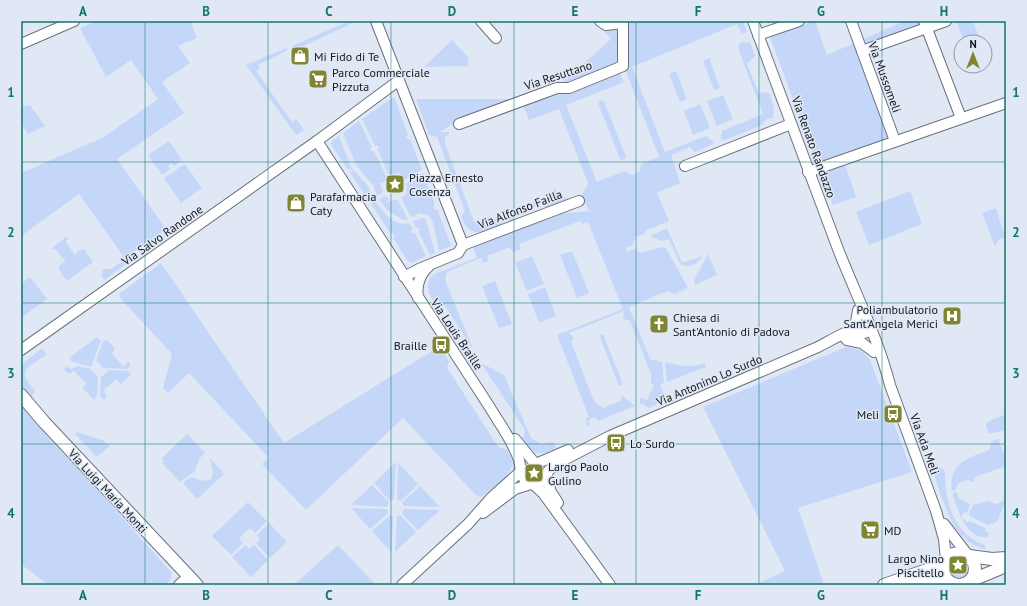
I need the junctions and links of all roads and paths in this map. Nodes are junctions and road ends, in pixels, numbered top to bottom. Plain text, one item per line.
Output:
1 (73, 21) edge
2 (376, 21) edge
3 (481, 21) edge
4 (600, 21) edge
5 (753, 21) edge
6 (799, 21) edge
7 (851, 21) edge
8 (946, 21) edge
9 (623, 22) edge
10 (926, 24) edge
11 (758, 35) junction
12 (496, 38) dead end
13 (21, 44) edge
14 (862, 51) junction
15 (398, 81) junction
16 (1006, 103) edge
17 (961, 118) junction
18 (459, 124) dead end
19 (791, 124) junction
20 (317, 141) junction
21 (895, 141) junction
22 (685, 166) dead end
23 (808, 172) junction
24 (579, 201) dead end
25 (467, 243) junction
26 (431, 264) junction
27 (404, 277) junction
28 (851, 283) junction
29 (418, 298) junction
30 (858, 310) junction
31 (867, 329) junction
32 (847, 336) junction
33 (21, 350) edge
34 (874, 352) junction
35 (890, 385) junction
36 (21, 395) edge
37 (489, 406) junction
38 (610, 436) junction
39 (536, 462) junction
40 (521, 470) junction
41 (547, 474) junction
42 (532, 484) junction
43 (936, 511) junction
44 (468, 524) junction
45 (582, 546) junction
46 (968, 555) junction
47 (1006, 558) edge
48 (945, 562) junction
49 (1006, 566) edge
50 (189, 576) junction
51 (973, 579) edge
52 (953, 584) edge
53 (179, 585) edge
54 (198, 585) edge
55 (402, 585) edge
56 (610, 585) edge
57 (884, 585) edge
58 (911, 585) edge

1 - 13 street
2 - 15 street
3 - 12 street
4 - 9 street
5 - 11 street, Via Renato Randazzo
6 - 11 street
7 - 14 street, Via Mussomeli
8 - 10 street
9 - 18 street, Via Resuttano
10 - 14 street
10 - 17 street
11 - 19 street, Via Renato Randazzo
14 - 21 street, Via Mussomeli
15 - 20 street, Via Salvo Randone
15 - 25 street
16 - 17 street
17 - 21 street
19 - 22 street
19 - 23 street, Via Renato Randazzo
20 - 27 street, Via Louis Braille
20 - 33 street, Via Salvo Randone
21 - 23 street
23 - 28 street, Via Renato Randazzo
24 - 25 street, Via Alfonso Failla
25 - 26 street, Via Alfonso Failla
26 - 27 street, Via Alfonso Failla
26 - 29 street
27 - 29 street, Via Louis Braille
28 - 30 street
28 - 31 street
29 - 37 street, Via Louis Braille
30 - 31 street
30 - 32 street
31 - 32 street, Via Antonino Lo Surdo
31 - 34 street
31 - 35 street
32 - 34 street
32 - 38 street, Via Antonino Lo Surdo
34 - 35 street
35 - 43 street, Via Ada Meli
36 - 50 street, Via Luigi Maria Monti
37 - 39 street
37 - 40 street
38 - 39 street
38 - 41 street
39 - 40 street
39 - 41 street
40 - 42 street
40 - 44 street
41 - 42 street
41 - 45 street
42 - 44 street
42 - 45 street
43 - 46 street
43 - 48 street
44 - 55 street
45 - 56 street
46 - 47 street
46 - 48 street
46 - 51 street
48 - 52 street
48 - 57 street
49 - 51 street
50 - 53 street
50 - 54 street, Via Luigi Maria Monti
51 - 52 street
52 - 58 street

